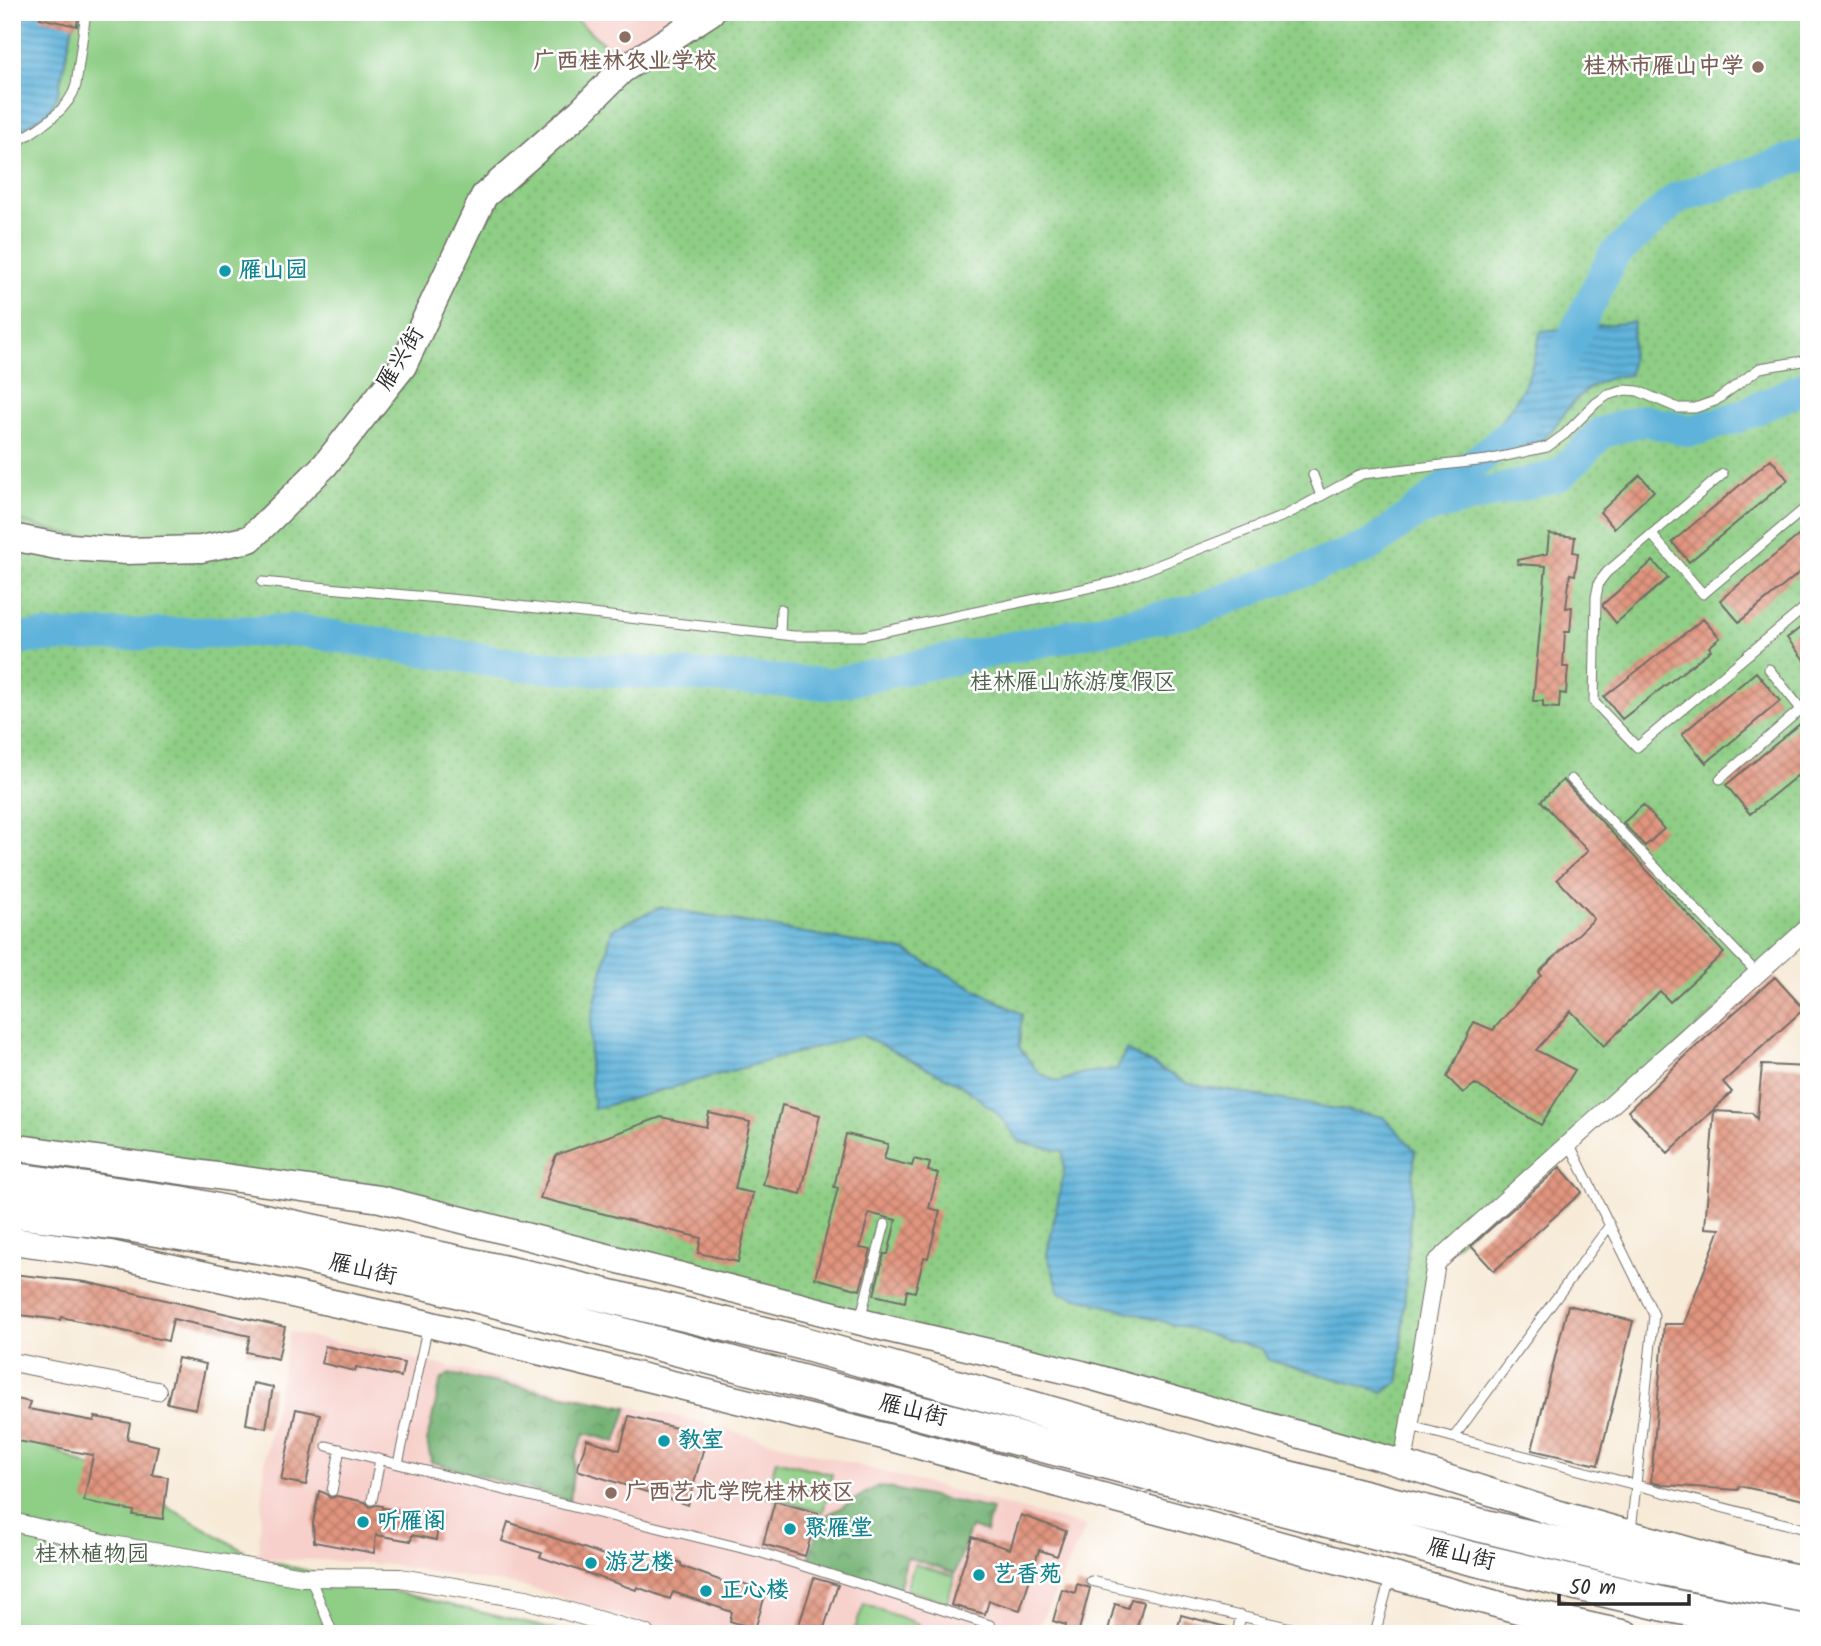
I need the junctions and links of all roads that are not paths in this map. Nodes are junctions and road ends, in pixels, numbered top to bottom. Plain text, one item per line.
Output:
1 (86, 12) edge
2 (711, 12) edge
3 (12, 145) edge
4 (1809, 360) edge
5 (1723, 474) dead end
6 (1313, 475) dead end
7 (1321, 496) junction
8 (1809, 505) edge
9 (1652, 536) junction
10 (12, 537) edge
11 (262, 582) dead end
12 (1809, 604) edge
13 (781, 609) dead end
14 (780, 635) junction
15 (1769, 669) dead end
16 (1801, 709) junction
17 (1809, 719) edge
18 (1571, 779) dead end
19 (1720, 779) dead end
20 (1809, 927) edge
21 (1757, 973) junction
22 (1569, 1143) junction
23 (12, 1147) edge
24 (12, 1179) edge
25 (12, 1211) edge
26 (885, 1224) dead end
27 (1609, 1225) junction
28 (12, 1241) edge
29 (859, 1321) junction
30 (428, 1324) junction
31 (12, 1362) edge
32 (157, 1391) dead end
33 (1410, 1426) junction
34 (1454, 1437) junction
35 (327, 1446) dead end
36 (341, 1449) junction
37 (380, 1460) junction
38 (397, 1464) junction
39 (1403, 1464) junction
40 (1636, 1485) junction
41 (332, 1491) dead end
42 (372, 1500) dead end
43 (12, 1522) edge
44 (1809, 1530) edge
45 (1631, 1533) junction
46 (1391, 1576) junction
47 (310, 1577) junction
48 (1809, 1580) edge
49 (1091, 1581) dead end
50 (1809, 1597) edge
51 (1241, 1615) junction
52 (990, 1625) dead end
53 (1809, 1632) edge
54 (333, 1634) edge
55 (645, 1634) edge
56 (1237, 1634) edge
57 (1317, 1634) edge
58 (1375, 1634) edge
59 (1626, 1634) edge

1 - 3 lane
2 - 10 street, 雁兴街
4 - 7 lane
5 - 9 lane
6 - 7 lane
7 - 14 lane
8 - 9 lane
9 - 12 lane
11 - 14 lane
13 - 14 lane
15 - 16 lane
16 - 17 lane
16 - 19 lane
18 - 21 lane
20 - 21 street
21 - 22 street
22 - 27 lane
22 - 33 street
23 - 29 street
24 - 50 highway, 雁山街
25 - 53 highway, 雁山街
26 - 29 lane
27 - 34 lane
27 - 40 lane
28 - 30 street
29 - 39 street
30 - 38 lane
30 - 46 street
31 - 32 street
33 - 34 lane
33 - 39 street
34 - 40 lane
35 - 36 lane
36 - 37 lane
36 - 41 lane
37 - 38 lane
37 - 42 lane
38 - 52 lane
39 - 45 street
40 - 44 lane
40 - 45 lane
43 - 47 street
45 - 48 street
46 - 58 lane
46 - 59 street
47 - 54 lane
47 - 55 street
49 - 51 lane
51 - 56 lane
51 - 57 lane

